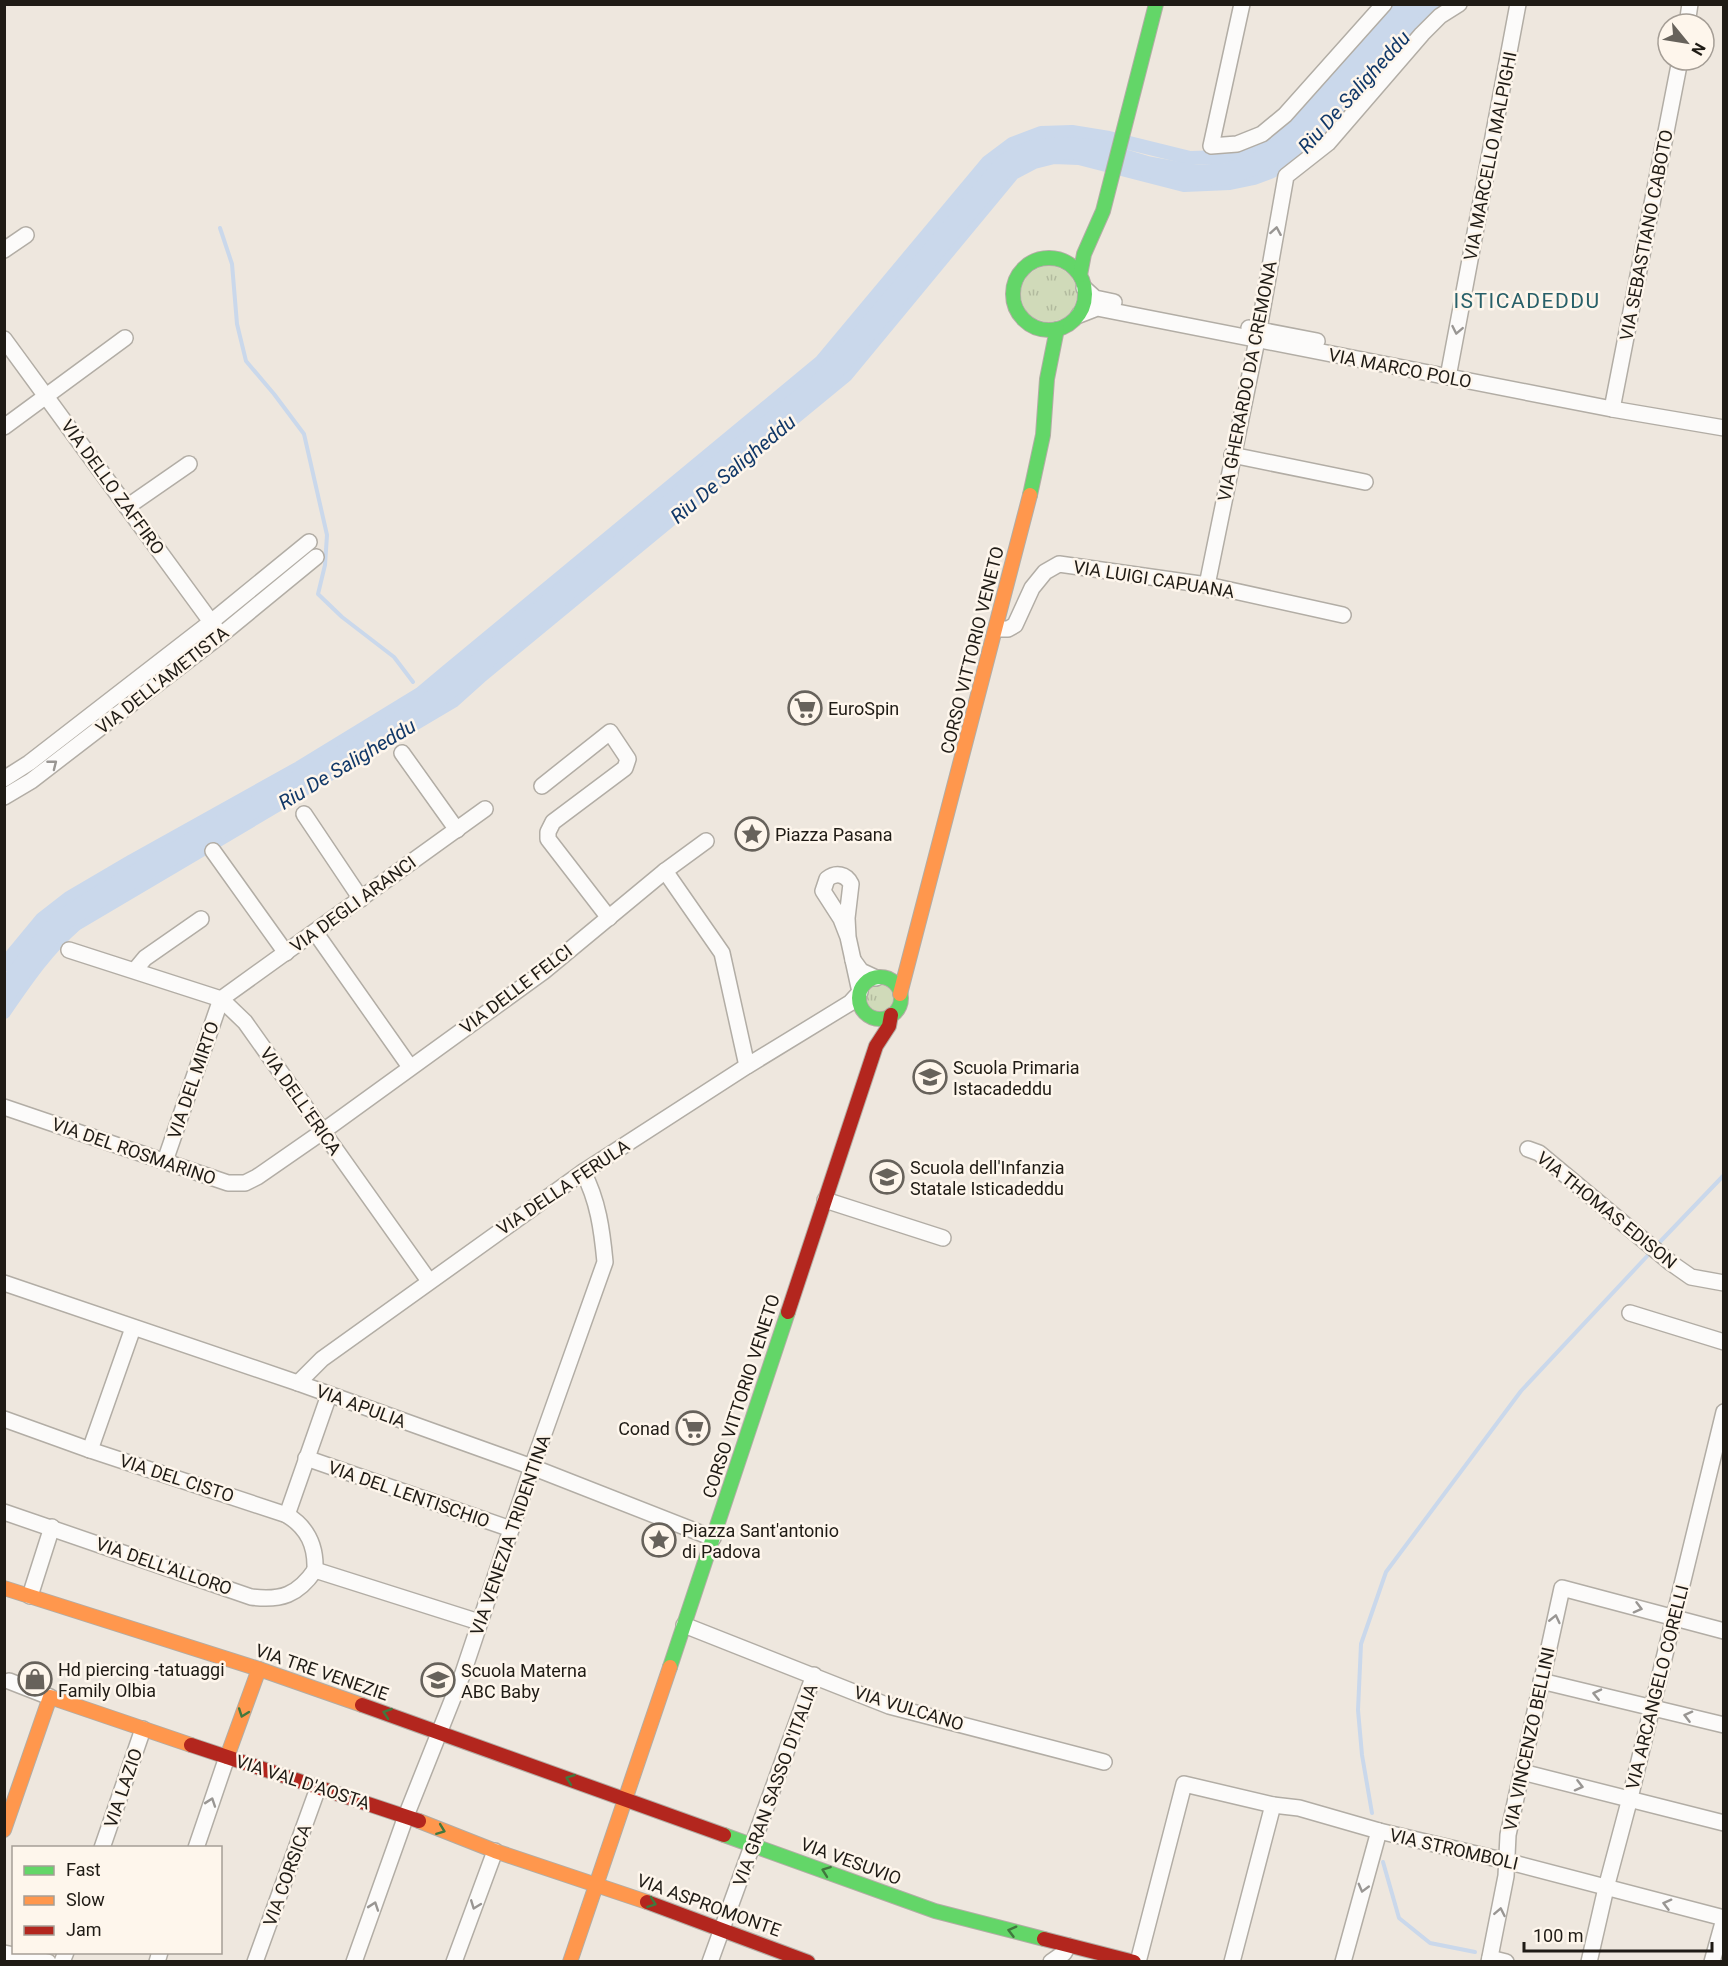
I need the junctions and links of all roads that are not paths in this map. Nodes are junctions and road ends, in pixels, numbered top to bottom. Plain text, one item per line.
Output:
1 (1156, 4) edge
2 (1242, 4) edge
3 (1384, 4) edge
4 (1459, 4) edge
5 (1518, 4) edge
6 (1678, 72) edge
7 (1094, 231) junction
8 (26, 234) dead end
9 (4, 250) edge
10 (1056, 259) junction
11 (1082, 281) junction
12 (1078, 315) junction
13 (1027, 323) junction
14 (1057, 329) junction
15 (1258, 335) junction
16 (125, 338) dead end
17 (4, 339) edge
18 (1449, 373) junction
19 (1047, 379) junction
20 (47, 396) junction
21 (1613, 405) junction
22 (1724, 418) edge
23 (4, 427) edge
24 (1724, 428) edge
25 (1232, 455) junction
26 (189, 464) dead end
27 (1365, 482) dead end
28 (128, 507) junction
29 (309, 542) dead end
30 (316, 557) dead end
31 (1206, 585) junction
32 (1343, 615) dead end
33 (211, 622) junction
34 (997, 629) junction
35 (221, 635) junction
36 (402, 753) dead end
37 (4, 779) edge
38 (542, 786) dead end
39 (4, 798) edge
40 (485, 809) dead end
41 (304, 814) dead end
42 (457, 830) junction
43 (706, 841) dead end
44 (213, 851) dead end
45 (665, 871) junction
46 (361, 898) junction
47 (849, 898) junction
48 (831, 902) junction
49 (609, 918) junction
50 (201, 919) dead end
51 (917, 926) junction
52 (315, 932) junction
53 (848, 937) junction
54 (69, 950) dead end
55 (286, 953) junction
56 (853, 960) junction
57 (135, 970) junction
58 (880, 978) junction
59 (860, 992) junction
60 (900, 994) junction
61 (221, 999) junction
62 (842, 1010) junction
63 (867, 1013) junction
64 (891, 1015) junction
65 (876, 1046) junction
66 (747, 1066) junction
67 (410, 1067) junction
68 (4, 1107) edge
69 (322, 1132) junction
70 (1528, 1149) dead end
71 (165, 1161) junction
72 (583, 1172) junction
73 (825, 1200) junction
74 (943, 1238) dead end
75 (429, 1281) junction
76 (1722, 1282) edge
77 (4, 1283) edge
78 (1629, 1313) dead end
79 (133, 1328) junction
80 (1724, 1342) edge
81 (298, 1383) junction
82 (329, 1395) junction
83 (1724, 1412) edge
84 (4, 1419) edge
85 (90, 1450) junction
86 (306, 1458) junction
87 (1718, 1466) edge
88 (532, 1467) junction
89 (4, 1512) edge
90 (287, 1515) junction
91 (52, 1527) junction
92 (511, 1529) junction
93 (713, 1538) junction
94 (315, 1570) junction
95 (4, 1588) edge
96 (30, 1596) junction
97 (1674, 1618) junction
98 (479, 1622) junction
99 (684, 1625) junction
100 (1724, 1631) edge
101 (259, 1669) junction
102 (814, 1675) junction
103 (9, 1681) dead end
104 (1541, 1681) junction
105 (50, 1696) junction
106 (1652, 1707) junction
107 (1724, 1725) edge
108 (143, 1729) junction
109 (439, 1731) junction
110 (227, 1756) junction
111 (1104, 1762) dead end
112 (1522, 1772) junction
113 (318, 1788) junction
114 (1630, 1798) junction
115 (625, 1799) junction
116 (1273, 1805) junction
117 (406, 1816) junction
118 (1724, 1823) edge
119 (4, 1830) edge
120 (1379, 1831) junction
121 (754, 1845) junction
122 (103, 1846) edge
123 (197, 1846) edge
124 (495, 1851) junction
125 (1506, 1861) junction
126 (596, 1884) junction
127 (1606, 1888) junction
128 (1724, 1918) edge
129 (722, 1928) junction
130 (1068, 1946) junction
131 (4, 1953) edge
132 (1490, 1960) edge
133 (48, 1962) edge
134 (255, 1962) edge
135 (354, 1962) edge
136 (454, 1962) edge
137 (570, 1962) edge
138 (710, 1962) edge
139 (808, 1962) edge
140 (1051, 1962) edge
141 (1136, 1962) edge
142 (1232, 1962) edge
143 (1343, 1962) edge
144 (1506, 1962) edge
145 (1589, 1962) edge
146 (1712, 1962) edge

1 - 7 main road
2 - 3 street
15 -> 4 street, VIA GHERARDO DA CREMONA
5 -> 18 street, VIA MARCELLO MALPIGHI
6 - 21 street, VIA SEBASTIANO CABOTO
7 - 10 main road
7 - 11 main road
8 - 9 street
10 - 11 main road
10 - 13 main road
11 - 12 main road
11 - 15 street, VIA MARCO POLO
12 - 14 main road
12 - 15 street, VIA MARCO POLO
13 - 14 main road
13 - 19 main road, CORSO VITTORIO VENETO
14 - 19 main road, CORSO VITTORIO VENETO
15 - 18 street, VIA MARCO POLO
15 - 25 street, VIA GHERARDO DA CREMONA
16 - 20 street
17 - 20 street, VIA DELLO ZAFFIRO
18 - 21 street, VIA MARCO POLO
19 - 34 main road, CORSO VITTORIO VENETO
20 - 23 street
20 - 28 street, VIA DELLO ZAFFIRO
21 - 22 street, VIA MARCO POLO
21 - 24 street, VIA MARCO POLO
25 - 27 street
25 - 31 street, VIA GHERARDO DA CREMONA
26 - 28 street
28 - 33 street, VIA DELLO ZAFFIRO
29 - 33 street, VIA DELL'AMETISTA
30 - 35 street, VIA DELL'AMETISTA
31 - 32 street, VIA LUIGI CAPUANA
31 - 34 street, VIA LUIGI CAPUANA
33 - 35 street, VIA DELLO ZAFFIRO
33 - 37 street, VIA DELL'AMETISTA
34 - 51 main road, CORSO VITTORIO VENETO
39 -> 35 street, VIA DELL'AMETISTA
36 - 42 street
38 - 49 street
40 - 42 street, VIA DEGLI ARANCI
41 - 46 street
42 - 46 street, VIA DEGLI ARANCI
43 - 45 street, VIA DELLE FELCI
44 - 55 street
45 - 49 street, VIA DELLE FELCI
45 - 66 street
46 - 52 street, VIA DEGLI ARANCI
47 - 48 street
47 - 48 street
47 - 53 street
48 - 53 street
49 - 67 street, VIA DELLE FELCI
50 - 57 street
51 - 58 main road, CORSO VITTORIO VENETO
51 - 60 main road, CORSO VITTORIO VENETO
52 - 55 street, VIA DEGLI ARANCI
52 - 67 street
53 - 56 street
54 - 57 street, VIA DELL'ERICA
55 - 61 street, VIA DEGLI ARANCI
56 - 58 street
56 - 59 street
57 - 61 street, VIA DELL'ERICA
58 - 59 main road
58 - 60 main road
59 - 62 street, VIA DELLA FERULA
59 - 63 main road
60 - 64 main road
61 - 69 street, VIA DELL'ERICA
61 - 71 street, VIA DEL MIRTO
62 - 63 street, VIA DELLA FERULA
62 - 66 street, VIA DELLA FERULA
63 - 64 main road
63 - 65 main road, CORSO VITTORIO VENETO
64 - 65 main road, CORSO VITTORIO VENETO
65 - 73 main road, CORSO VITTORIO VENETO
66 - 72 street, VIA DELLA FERULA
67 - 69 street, VIA DELLE FELCI
68 - 71 street, VIA DEL ROSMARINO
69 - 71 street, VIA DEL ROSMARINO
69 - 75 street, VIA DELL'ERICA
70 - 76 street, VIA THOMAS EDISON
72 - 75 street, VIA DELLA FERULA
72 - 88 street, VIA VENEZIA TRIDENTINA
73 - 74 street
73 - 93 main road, CORSO VITTORIO VENETO
75 - 81 street, VIA DELLA FERULA
77 - 79 street, VIA APULIA
78 - 80 street
79 - 81 street, VIA APULIA
79 - 85 street
81 - 82 street, VIA APULIA
82 - 86 street
82 - 88 street, VIA APULIA
83 - 87 street, VIA ARCANGELO CORELLI
84 - 85 street, VIA DEL CISTO
85 - 90 street, VIA DEL CISTO
86 - 90 street
86 - 92 street, VIA DEL LENTISCHIO
87 - 97 street, VIA ARCANGELO CORELLI
88 - 92 street, VIA VENEZIA TRIDENTINA
88 - 93 street, VIA APULIA
89 - 91 street, VIA DELL'ALLORO
90 - 94 street, VIA DEL CISTO
91 - 94 street, VIA DELL'ALLORO
91 - 96 street
92 - 98 street, VIA VENEZIA TRIDENTINA
93 - 99 main road, CORSO VITTORIO VENETO
94 - 98 street
95 - 96 main road, VIA TRE VENEZIE
96 - 101 main road, VIA TRE VENEZIE
97 - 100 street
104 -> 97 street, VIA VINCENZO BELLINI
97 - 106 street, VIA ARCANGELO CORELLI
98 - 109 street, VIA VENEZIA TRIDENTINA
99 - 102 street, VIA VULCANO
99 - 115 main road, CORSO VITTORIO VENETO
109 -> 101 main road, VIA TRE VENEZIE
101 -> 110 main road
102 - 111 street, VIA VULCANO
102 - 121 street, VIA GRAN SASSO D'ITALIA
103 - 105 street, VIA VAL D'AOSTA
106 -> 104 street
104 - 112 street, VIA VINCENZO BELLINI
105 - 108 main road, VIA VAL D'AOSTA
105 - 119 main road
107 -> 106 street
106 - 114 street, VIA ARCANGELO CORELLI
108 - 110 main road, VIA VAL D'AOSTA
108 - 122 street, VIA LAZIO
115 -> 109 main road, VIA TRE VENEZIE
109 - 117 street, VIA VENEZIA TRIDENTINA
110 - 113 main road, VIA VAL D'AOSTA
123 -> 110 street
112 -> 114 street
112 - 125 street, VIA VINCENZO BELLINI
113 - 117 main road, VIA VAL D'AOSTA
113 - 134 street, VIA CORSICA
114 - 118 street
114 - 127 street, VIA ARCANGELO CORELLI
115 - 121 main road, VIA VESUVIO
115 - 126 main road, CORSO VITTORIO VENETO
116 - 120 street, VIA STROMBOLI
116 - 141 street, VIA STROMBOLI
116 - 142 street
117 -> 124 main road, VIA VAL D'AOSTA
135 -> 117 street, VIA VENEZIA TRIDENTINA
120 - 125 street, VIA STROMBOLI
120 -> 143 street
121 - 129 street, VIA GRAN SASSO D'ITALIA
130 -> 121 main road, VIA VESUVIO
124 - 126 main road, VIA VAL D'AOSTA
124 -> 136 street
125 - 127 street, VIA STROMBOLI
132 -> 125 street, VIA VINCENZO BELLINI
126 -> 129 main road, VIA ASPROMONTE
126 - 137 main road, CORSO VITTORIO VENETO
128 -> 127 street, VIA STROMBOLI
127 - 145 street, VIA ARCANGELO CORELLI
128 - 146 street
129 - 138 street, VIA GRAN SASSO D'ITALIA
129 - 139 main road, VIA ASPROMONTE
130 - 140 street
130 - 141 main road, VIA VESUVIO
131 - 133 street
132 - 144 street

